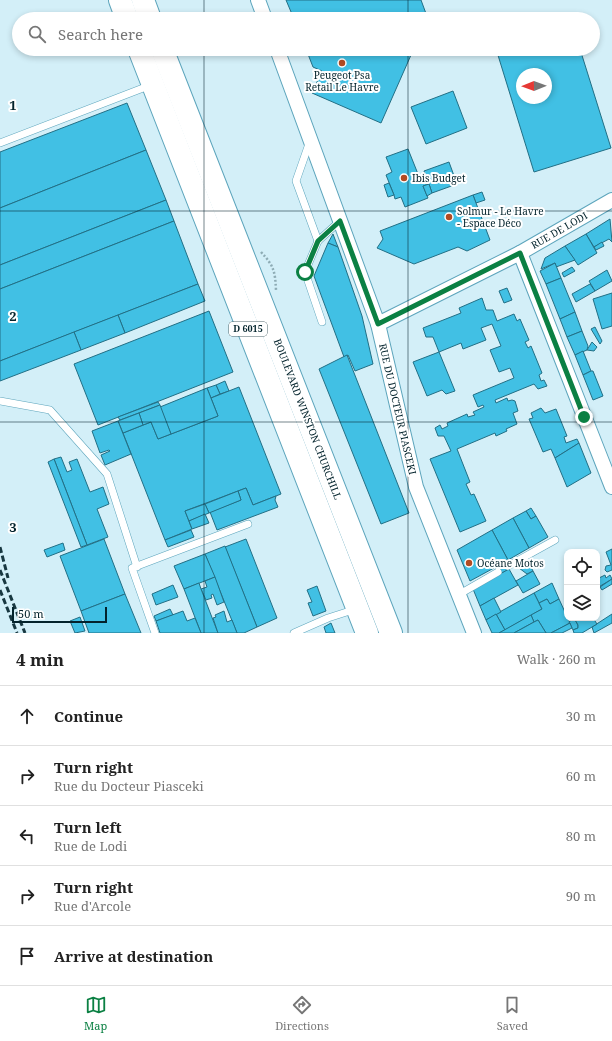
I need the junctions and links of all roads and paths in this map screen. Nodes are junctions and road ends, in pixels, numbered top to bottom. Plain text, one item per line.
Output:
1 (120, 0) edge
2 (143, 0) edge
3 (258, 0) edge
4 (124, 12) edge
5 (147, 12) edge
6 (262, 12) edge
7 (142, 56) edge
8 (165, 56) edge
9 (279, 56) edge
10 (153, 84) junction
11 (310, 139) junction
12 (0, 144) edge
13 (612, 200) edge
14 (340, 221) junction
15 (318, 241) junction
16 (520, 253) junction
17 (322, 322) dead end
18 (378, 324) junction
19 (0, 401) edge
20 (612, 487) edge
21 (248, 524) dead end
22 (555, 540) dead end
23 (508, 566) dead end
24 (137, 567) junction
25 (498, 572) dead end
26 (458, 595) junction
27 (358, 609) junction
28 (154, 633) edge
29 (294, 633) edge
30 (368, 633) edge
31 (391, 633) edge
32 (474, 633) edge

1 - 4 main road
2 - 5 main road
3 - 6 street
7 - 10 main road, D 6015
8 - 31 main road, BOULEVARD WINSTON CHURCHILL / D 6015
9 - 11 street, RUE DU DOCTEUR PIASCEKI
10 - 12 lane
10 - 27 main road, D 6015
11 - 14 street, RUE DU DOCTEUR PIASCEKI
11 - 15 lane
13 - 16 street, RUE DE LODI
14 - 15 lane
14 - 18 street, RUE DU DOCTEUR PIASCEKI
15 - 17 lane
16 - 18 street, RUE DE LODI
16 - 20 street
18 - 26 street, RUE DU DOCTEUR PIASCEKI
19 - 24 lane
21 - 24 lane
22 - 23 lane
24 - 28 lane
25 - 26 lane
26 - 32 street, RUE DU DOCTEUR PIASCEKI
27 - 29 lane
27 - 30 main road, D 6015

